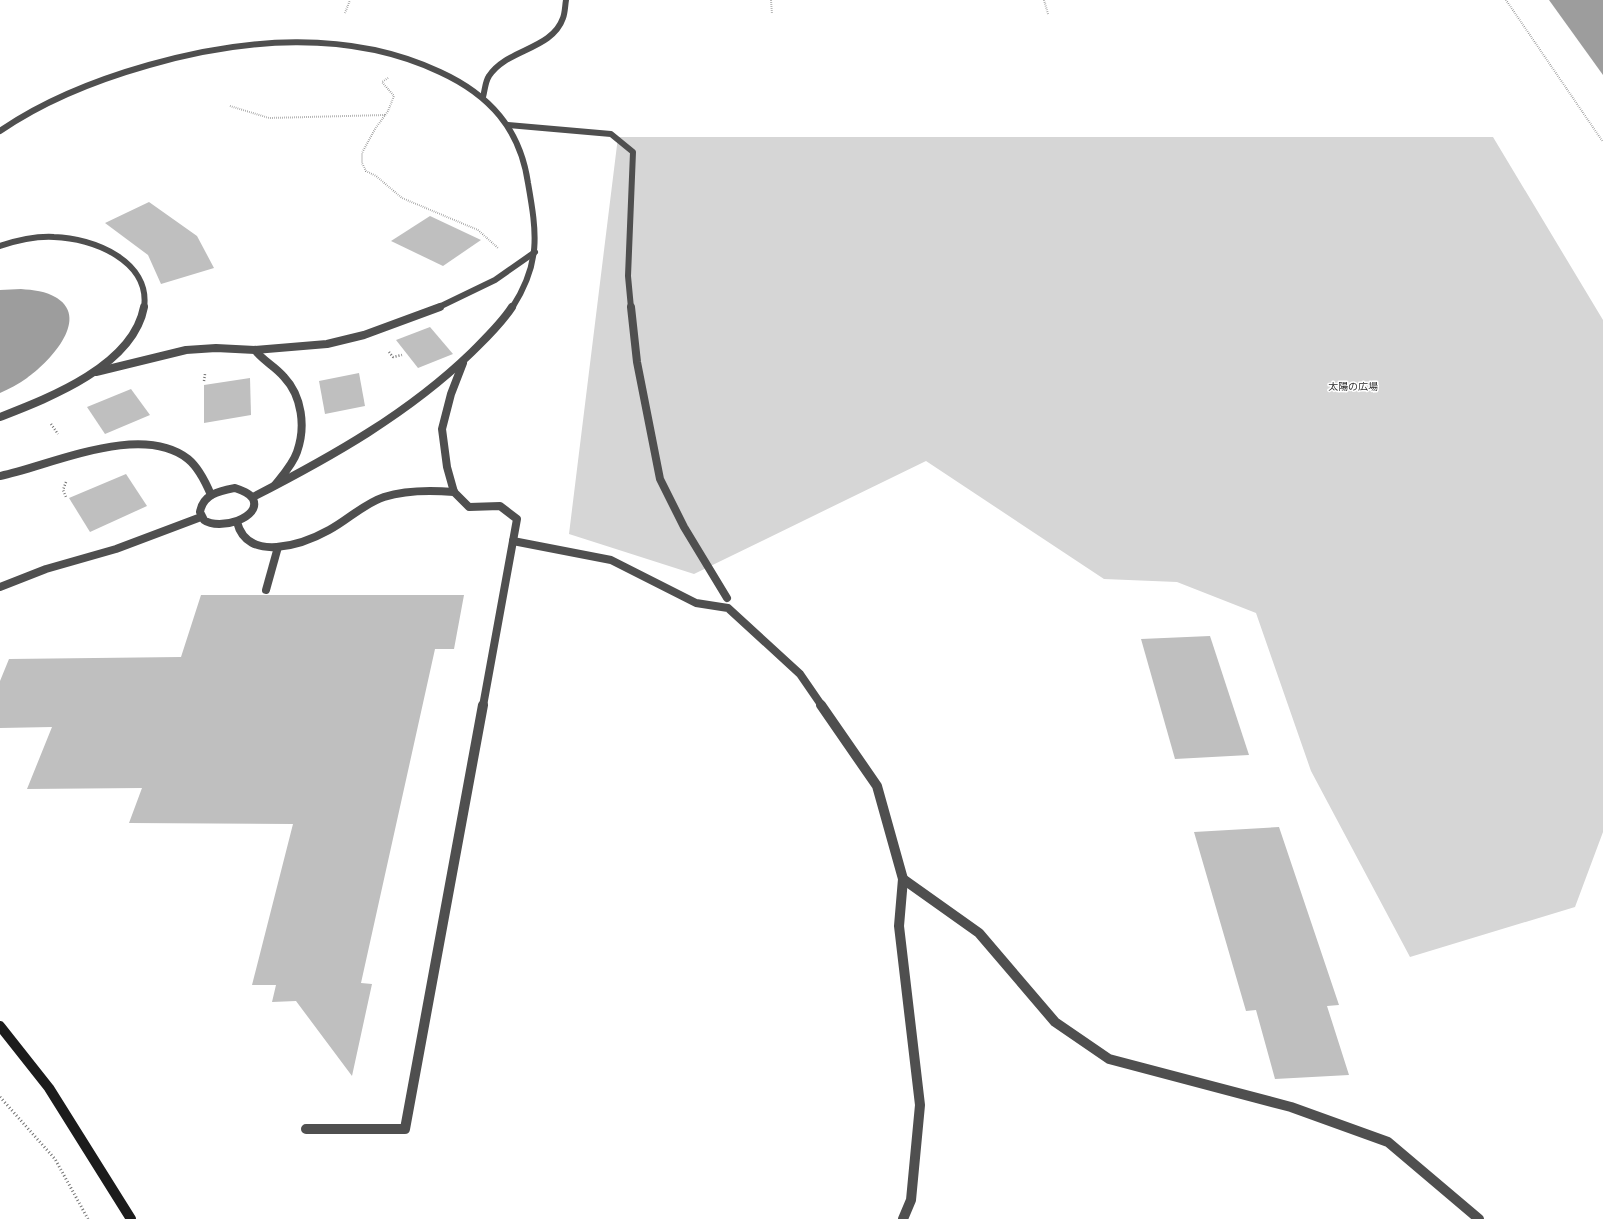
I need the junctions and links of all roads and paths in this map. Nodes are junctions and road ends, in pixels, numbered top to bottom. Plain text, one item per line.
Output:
1 (350, 0) edge
2 (566, 0) edge
3 (772, 0) edge
4 (1044, 0) edge
5 (1506, 0) edge
6 (345, 13) dead end
7 (772, 14) dead end
8 (1048, 14) dead end
9 (412, 61) junction
10 (483, 97) junction
11 (230, 106) dead end
12 (385, 115) junction
13 (508, 125) junction
14 (0, 131) edge
15 (1603, 142) edge
16 (0, 246) edge
17 (535, 252) junction
18 (515, 266) junction
19 (255, 350) junction
20 (464, 362) junction
21 (96, 372) junction
22 (0, 417) edge
23 (0, 476) edge
24 (274, 486) junction
25 (454, 492) junction
26 (211, 495) junction
27 (253, 497) junction
28 (201, 517) junction
29 (237, 522) junction
30 (513, 541) junction
31 (278, 547) junction
32 (0, 587) edge
33 (266, 590) dead end
34 (728, 598) dead end
35 (903, 879) junction
36 (0, 1026) edge
37 (0, 1096) edge
38 (306, 1129) dead end
39 (88, 1219) edge
40 (131, 1219) edge
41 (903, 1219) edge
42 (1479, 1219) edge

1 - 6 path
2 - 10 lane
3 - 7 path
4 - 8 path
5 - 15 path
9 - 10 lane
9 - 12 path
9 - 14 lane
10 - 13 lane
11 - 12 path
12 - 18 path
13 - 17 lane
13 - 34 lane
16 - 21 lane
17 - 18 lane
17 - 20 lane
18 - 19 lane
19 - 21 lane
19 - 24 lane
20 - 24 lane
20 - 25 lane
21 - 22 lane
23 - 26 lane
24 - 27 lane
25 - 30 lane
25 - 31 lane
26 - 27 lane
26 - 28 lane
27 - 29 lane
28 - 29 lane
28 - 32 lane
29 - 31 lane
30 - 35 lane
30 - 38 lane
31 - 33 lane
35 - 41 lane
35 - 42 lane
36 - 40 street
37 - 39 path

